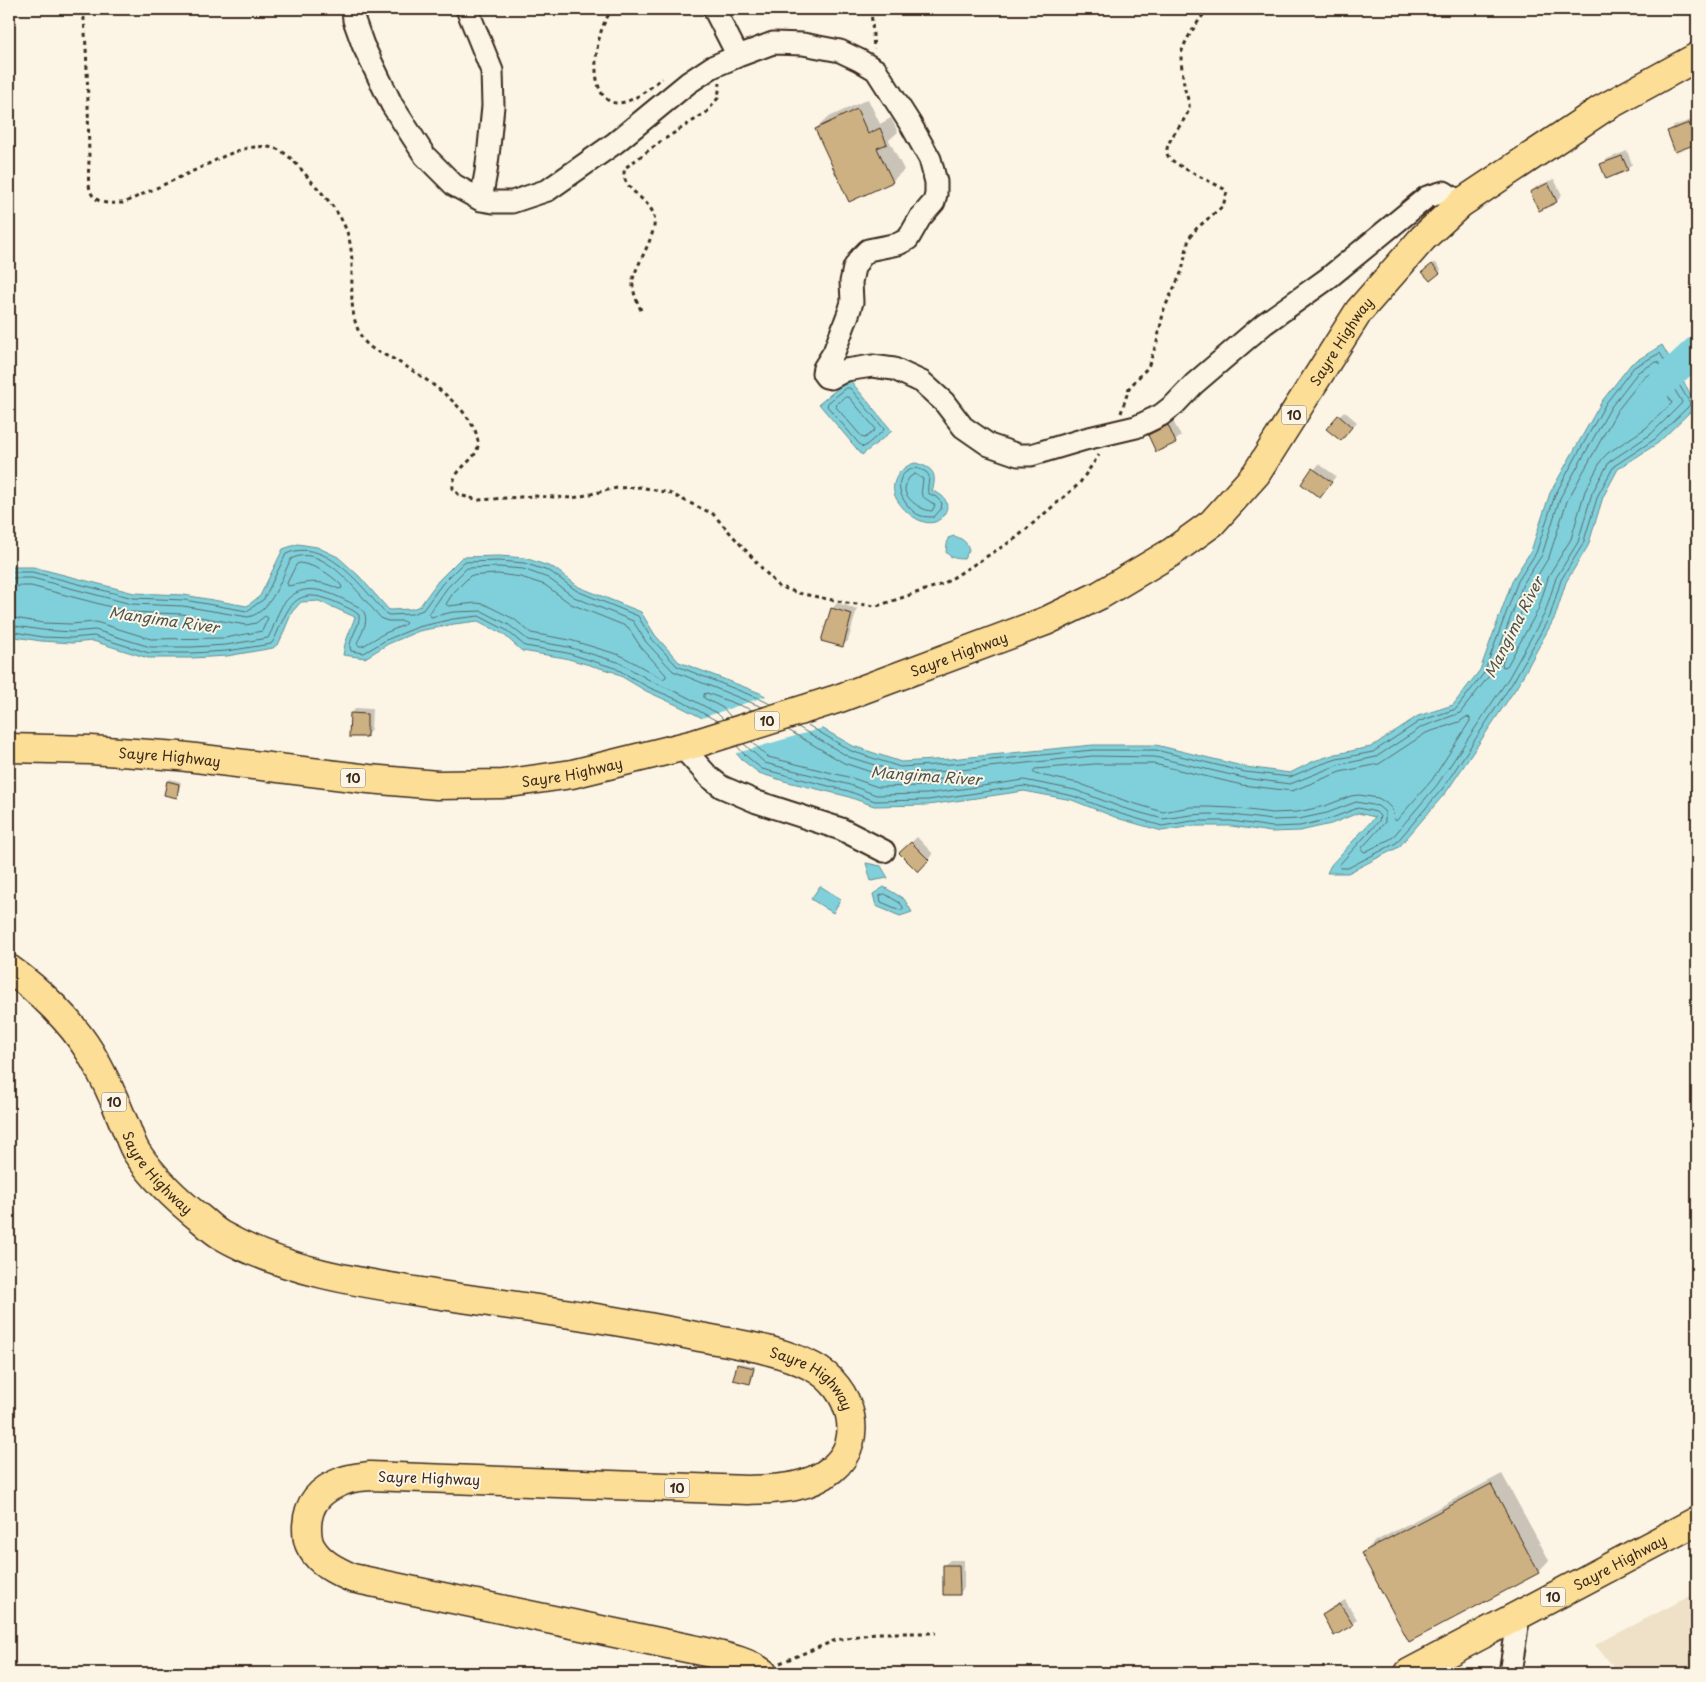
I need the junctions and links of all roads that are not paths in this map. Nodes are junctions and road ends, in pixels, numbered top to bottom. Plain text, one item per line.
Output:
1 (353, 9) edge
2 (467, 9) edge
3 (714, 9) edge
4 (738, 56) junction
5 (1697, 57) edge
6 (480, 200) junction
7 (1462, 203) junction
8 (688, 746) junction
9 (9, 748) edge
10 (884, 851) dead end
11 (9, 969) edge
12 (1697, 1521) edge
13 (1519, 1615) junction
14 (762, 1672) edge
15 (1409, 1673) edge
16 (1510, 1673) edge

1 - 6 street
2 - 6 street
3 - 4 street
4 - 6 street
4 - 7 street
5 - 7 highway, Sayre Highway / 10
7 - 8 highway, Sayre Highway / 10
8 - 9 highway, Sayre Highway / 10
8 - 10 street
11 - 14 highway, Sayre Highway / 10
12 - 13 highway, Sayre Highway / 10
13 - 15 highway, Sayre Highway / 10
13 - 16 street

